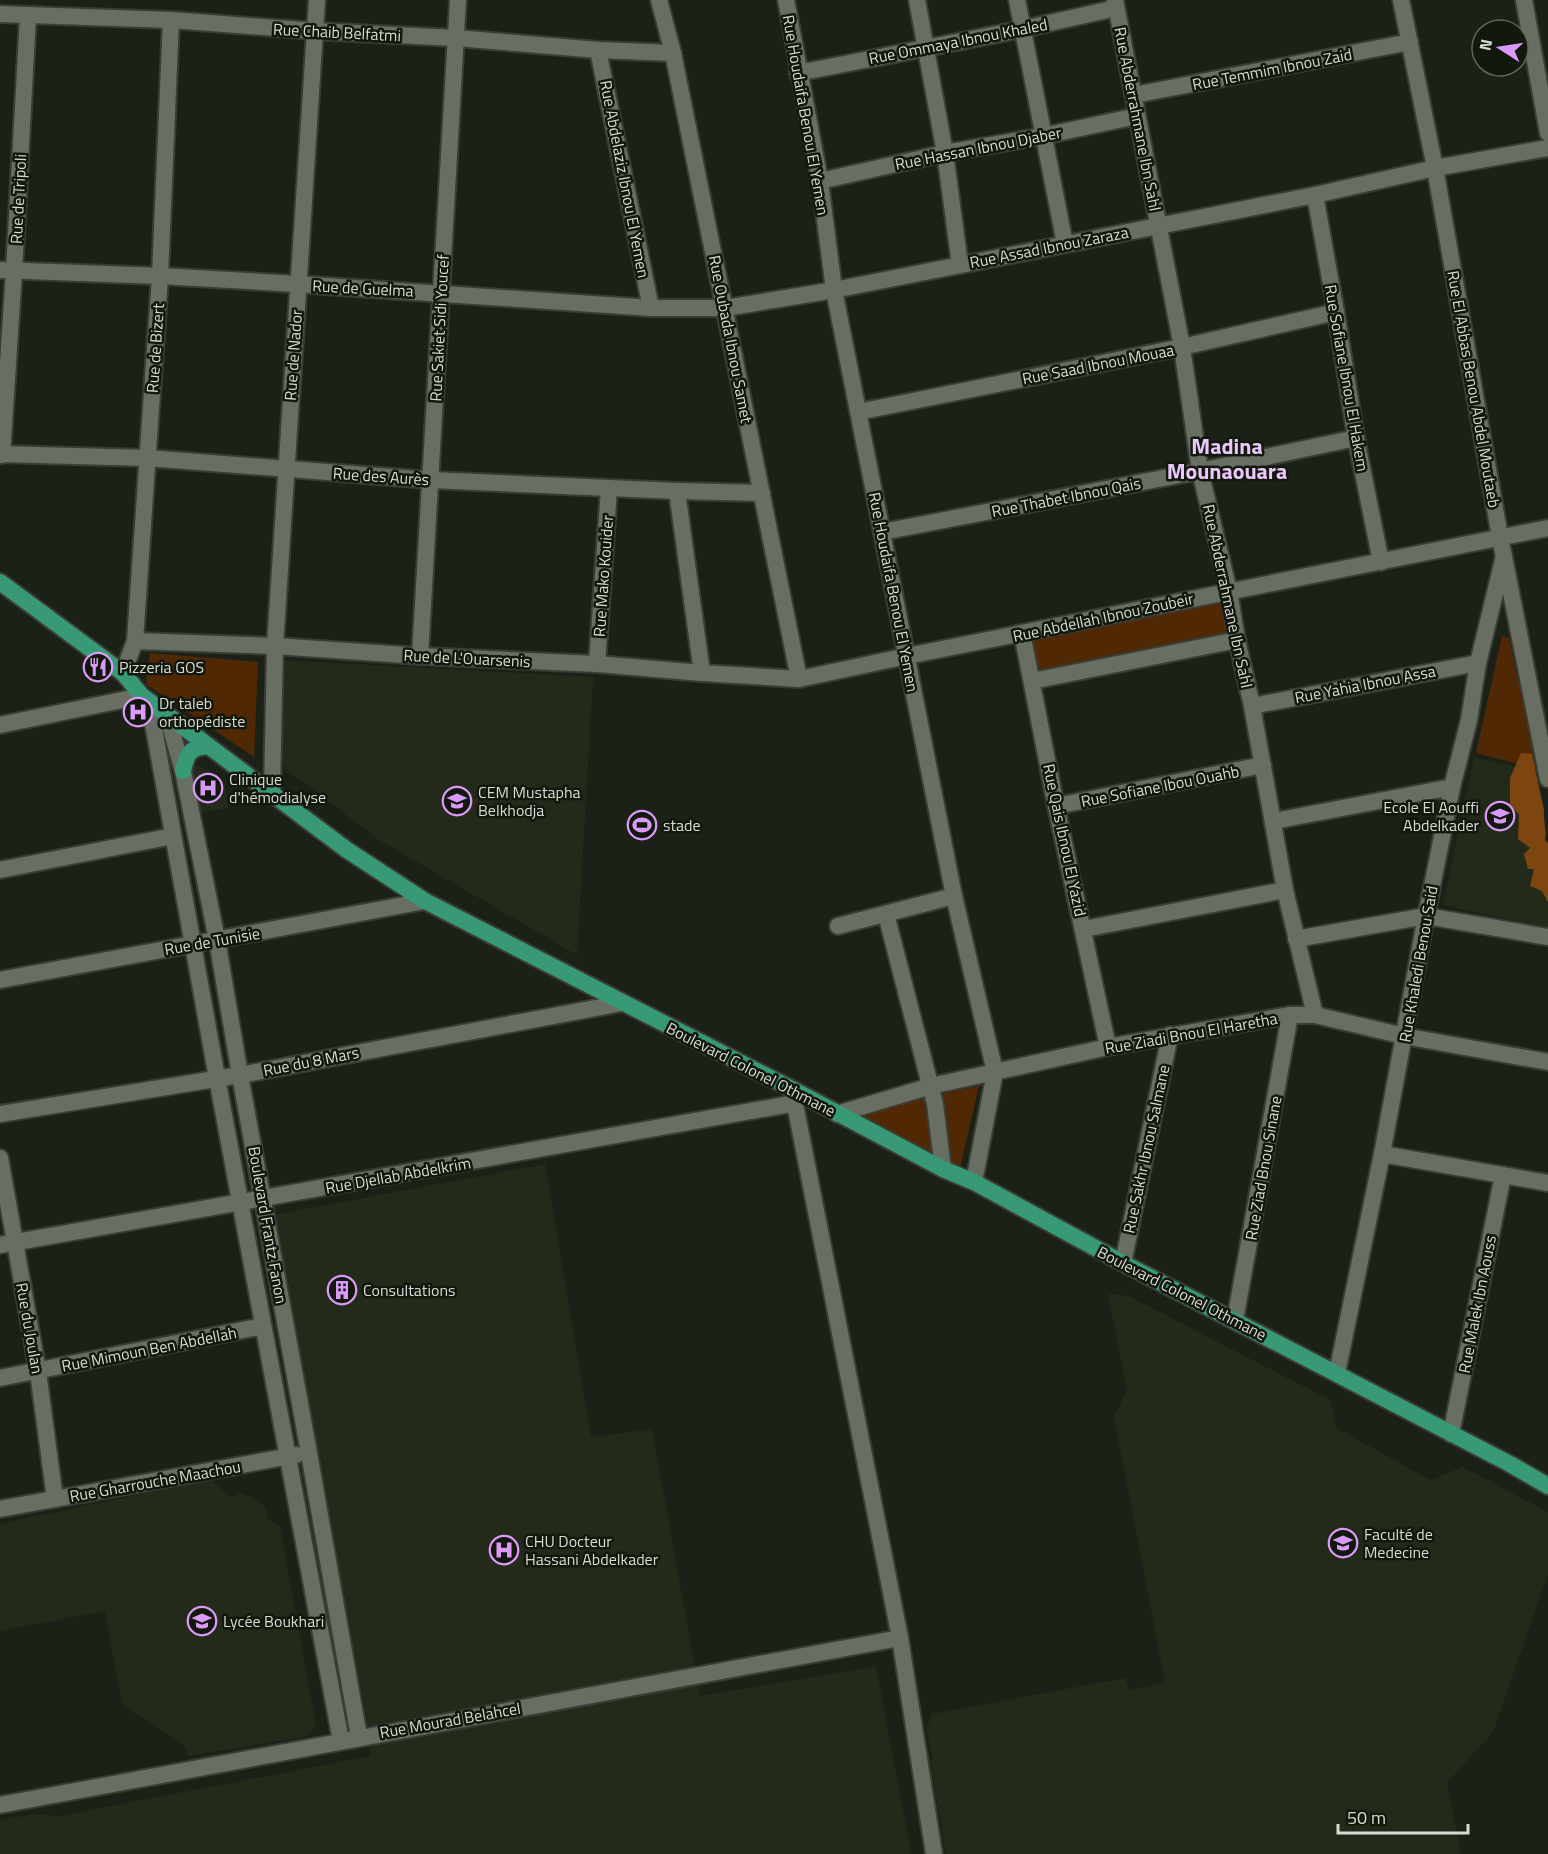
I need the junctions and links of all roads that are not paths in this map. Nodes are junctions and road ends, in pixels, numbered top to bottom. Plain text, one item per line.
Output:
1 (317, 0) edge
2 (458, 0) edge
3 (659, 0) edge
4 (786, 0) edge
5 (917, 0) edge
6 (1017, 0) edge
7 (1401, 0) edge
8 (1524, 0) edge
9 (1116, 4) edge
10 (0, 14) edge
11 (28, 16) junction
12 (171, 20) junction
13 (1023, 29) junction
14 (315, 32) junction
15 (456, 38) junction
16 (1410, 42) junction
17 (926, 48) junction
18 (598, 50) junction
19 (674, 53) junction
20 (798, 73) junction
21 (1134, 95) junction
22 (1137, 116) junction
23 (1548, 133) edge
24 (1042, 136) junction
25 (1548, 148) edge
26 (945, 153) junction
27 (1435, 168) junction
28 (820, 181) junction
29 (1315, 195) junction
30 (1159, 225) junction
31 (1065, 244) junction
32 (960, 265) junction
33 (7, 270) edge
34 (160, 276) junction
35 (297, 284) junction
36 (834, 290) junction
37 (441, 292) junction
38 (651, 308) junction
39 (725, 308) junction
40 (1336, 312) junction
41 (1182, 347) junction
42 (858, 412) junction
43 (1356, 438) junction
44 (1, 454) edge
45 (147, 458) junction
46 (285, 469) junction
47 (1200, 471) junction
48 (430, 480) junction
49 (609, 488) junction
50 (677, 491) junction
51 (762, 493) junction
52 (1548, 528) edge
53 (882, 532) junction
54 (1500, 537) junction
55 (1504, 556) junction
56 (1381, 562) junction
57 (0, 582) edge
58 (1229, 591) junction
59 (1022, 633) junction
60 (1237, 640) junction
61 (135, 641) junction
62 (275, 646) junction
63 (420, 656) junction
64 (907, 656) junction
65 (1478, 663) junction
66 (597, 664) junction
67 (123, 673) junction
68 (702, 673) junction
69 (799, 679) junction
70 (1032, 681) junction
71 (146, 698) junction
72 (1252, 706) junction
73 (167, 715) junction
74 (0, 725) edge
75 (208, 746) junction
76 (1263, 765) junction
77 (183, 771) junction
78 (1548, 779) edge
79 (1452, 787) junction
80 (272, 794) junction
81 (1056, 806) junction
82 (1274, 821) junction
83 (173, 836) junction
84 (0, 870) edge
85 (1285, 890) junction
86 (954, 896) junction
87 (425, 902) junction
88 (886, 914) junction
89 (1426, 916) junction
90 (838, 926) dead end
91 (1084, 929) junction
92 (1548, 937) edge
93 (1296, 939) junction
94 (217, 940) junction
95 (194, 944) junction
96 (0, 980) edge
97 (622, 1003) junction
98 (1290, 1015) junction
99 (1314, 1015) junction
100 (1170, 1035) junction
101 (1404, 1036) junction
102 (1108, 1047) junction
103 (1548, 1062) edge
104 (995, 1072) junction
105 (240, 1075) junction
106 (217, 1078) junction
107 (931, 1086) junction
108 (794, 1096) junction
109 (0, 1114) edge
110 (837, 1114) junction
111 (1382, 1154) junction
112 (0, 1158) edge
113 (943, 1169) junction
114 (1503, 1175) junction
115 (974, 1182) junction
116 (1548, 1183) edge
117 (263, 1199) junction
118 (241, 1203) junction
119 (7, 1243) edge
120 (1123, 1263) junction
121 (1235, 1320) junction
122 (263, 1326) junction
123 (38, 1372) junction
124 (1337, 1373) junction
125 (0, 1378) edge
126 (296, 1380) junction
127 (274, 1384) junction
128 (1451, 1434) junction
129 (309, 1453) junction
130 (288, 1457) junction
131 (1548, 1486) edge
132 (55, 1499) junction
133 (0, 1509) edge
134 (900, 1638) junction
135 (359, 1737) junction
136 (341, 1741) junction
137 (0, 1804) edge
138 (934, 1854) edge

1 - 14 street, Rue de Nador
2 - 15 street, Rue Sakiet Sidi Youcef
3 - 19 street, Rue Oubada Ibnou Samet
4 - 20 street, Rue Houdaifa Benou El Yemen
5 - 17 street
6 - 13 street
7 - 16 street, Rue El Abbas Benou Abdel Moutaeb
8 - 23 street
9 - 13 street, Rue Ommaya Ibnou Khaled
9 - 21 street, Rue Abderrahmane Ibn Sahl
10 - 11 street, Rue Chaib Belfatmi
11 - 12 street, Rue Chaib Belfatmi
11 - 33 street, Rue de Tripoli
12 - 14 street, Rue Chaib Belfatmi
12 - 34 street, Rue de Bizert
13 - 17 street, Rue Ommaya Ibnou Khaled
13 - 24 street
14 - 15 street, Rue Chaib Belfatmi
14 - 35 street, Rue de Nador
15 - 18 street, Rue Chaib Belfatmi
15 - 37 street, Rue Sakiet Sidi Youcef
16 - 21 street, Rue Temmim Ibnou Zaid
16 - 27 street, Rue El Abbas Benou Abdel Moutaeb
17 - 20 street, Rue Ommaya Ibnou Khaled
17 - 26 street
18 - 19 street, Rue Chaib Belfatmi
18 - 38 street, Rue Abdelaziz Ibnou El Yemen
19 - 39 street, Rue Oubada Ibnou Samet
20 - 28 street, Rue Houdaifa Benou El Yemen
21 - 22 street, Rue Abderrahmane Ibn Sahl
22 - 24 street, Rue Hassan Ibnou Djaber
22 - 30 street, Rue Abderrahmane Ibn Sahl
24 - 26 street, Rue Hassan Ibnou Djaber
24 - 31 street
25 - 27 street, Rue Assad Ibnou Zaraza
26 - 28 street, Rue Hassan Ibnou Djaber
26 - 32 street
27 - 29 street, Rue Assad Ibnou Zaraza
27 - 54 street, Rue El Abbas Benou Abdel Moutaeb
28 - 36 street, Rue Houdaifa Benou El Yemen
29 - 30 street, Rue Assad Ibnou Zaraza
29 - 40 street, Rue Sofiane Ibnou El Hakem
30 - 31 street, Rue Assad Ibnou Zaraza
30 - 41 street, Rue Abderrahmane Ibn Sahl
31 - 32 street, Rue Assad Ibnou Zaraza
32 - 36 street, Rue Assad Ibnou Zaraza
33 - 34 street, Rue de Guelma
33 - 44 street, Rue de Tripoli
34 - 35 street, Rue de Guelma
34 - 45 street, Rue de Bizert
35 - 37 street, Rue de Guelma
35 - 46 street, Rue de Nador
36 - 39 street, Rue Assad Ibnou Zaraza
36 - 42 street, Rue Houdaifa Benou El Yemen
37 - 38 street, Rue de Guelma
37 - 48 street, Rue Sakiet Sidi Youcef
38 - 39 street, Rue de Guelma
39 - 51 street, Rue Oubada Ibnou Samet
40 - 41 street, Rue Saad Ibnou Mouaa
40 - 43 street, Rue Sofiane Ibnou El Hakem
41 - 42 street, Rue Saad Ibnou Mouaa
41 - 47 street, Rue Abderrahmane Ibn Sahl
42 - 53 street, Rue Houdaifa Benou El Yemen
43 - 47 street, Rue Thabet Ibnou Qais
43 - 56 street, Rue Sofiane Ibnou El Hakem
44 - 45 street, Rue des Aurès
45 - 46 street, Rue des Aurès
45 - 61 street, Rue de Bizert
46 - 48 street, Rue des Aurès
46 - 62 street, Rue de Nador
47 - 53 street, Rue Thabet Ibnou Qais
47 - 58 street, Rue Abderrahmane Ibn Sahl
48 - 49 street, Rue des Aurès
48 - 63 street, Rue Sakiet Sidi Youcef
49 - 50 street, Rue des Aurès
49 - 66 street, Rue Mako Kouider
50 - 51 street, Rue des Aurès
50 - 68 street
51 - 69 street, Rue Oubada Ibnou Samet
52 - 54 street, Rue Abdellah Ibnou Zoubeir
53 - 64 street, Rue Houdaifa Benou El Yemen
54 - 55 street, Rue El Abbas Benou Abdel Moutaeb
54 - 56 street, Rue Abdellah Ibnou Zoubeir
55 - 65 street, Rue Khaledi Benou Said
55 - 78 street, Rue El Abbas Benou Abdel Moutaeb
56 - 58 street, Rue Abdellah Ibnou Zoubeir
57 - 67 main road, Boulevard Colonel Othmane
58 - 59 street, Rue Abdellah Ibnou Zoubeir
58 - 60 street, Rue Abderrahmane Ibn Sahl
59 - 64 street, Rue Abdellah Ibnou Zoubeir
59 - 70 street, Rue Qais Ibnou El Yazid
60 - 70 street
60 - 72 street, Rue Abderrahmane Ibn Sahl
61 - 62 street, Rue de L'Ouarsenis
61 - 67 street, Rue de Bizert
62 - 63 street, Rue de L'Ouarsenis
62 - 80 street, Rue de Nador
63 - 66 street, Rue de L'Ouarsenis
64 - 69 street, Rue Abdellah Ibnou Zoubeir
64 - 86 street, Rue Houdaifa Benou El Yemen
65 - 72 street, Rue Yahia Ibnou Assa
65 - 79 street, Rue Khaledi Benou Said
66 - 68 street, Rue de L'Ouarsenis
67 - 71 main road, Boulevard Colonel Othmane
68 - 69 street, Rue de L'Ouarsenis
70 - 81 street, Rue Qais Ibnou El Yazid
71 - 73 main road, Boulevard Colonel Othmane
71 - 74 street
71 - 83 street
72 - 76 street, Rue Abderrahmane Ibn Sahl
73 - 75 main road, Boulevard Colonel Othmane
73 - 77 street, Boulevard Frantz Fanon
75 - 77 main road
75 - 80 main road, Boulevard Colonel Othmane
76 - 81 street, Rue Sofiane Ibou Ouahb
76 - 82 street, Rue Abderrahmane Ibn Sahl
77 - 94 street, Boulevard Frantz Fanon
79 - 82 street
79 - 89 street, Rue Khaledi Benou Said
80 - 87 main road, Boulevard Colonel Othmane
81 - 91 street, Rue Qais Ibnou El Yazid
82 - 85 street, Rue Abderrahmane Ibn Sahl
83 - 84 street
83 - 95 street
85 - 91 street
85 - 93 street, Rue Abderrahmane Ibn Sahl
86 - 88 street
86 - 104 street, Rue Houdaifa Benou El Yemen
87 - 94 street, Rue de Tunisie
87 - 97 main road, Boulevard Colonel Othmane
88 - 90 street
88 - 107 street
89 - 92 street
89 - 93 street
89 - 101 street, Rue Khaledi Benou Said
91 - 102 street, Rue Qais Ibnou El Yazid
93 - 99 street, Rue Abderrahmane Ibn Sahl
94 - 95 street, Rue de Tunisie
94 - 105 street, Boulevard Frantz Fanon
95 - 96 street, Rue de Tunisie
95 - 106 street
97 - 105 street, Rue du 8 Mars
97 - 108 main road, Boulevard Colonel Othmane
98 - 99 street, Rue Ziadi Bnou El Haretha
98 - 100 street, Rue Ziadi Bnou El Haretha
98 - 121 street, Rue Ziad Bnou Sinane
99 - 101 street, Rue Ziadi Bnou El Haretha
100 - 102 street, Rue Ziadi Bnou El Haretha
100 - 120 street, Rue Sakhr Ibnou Salmane
101 - 103 street, Rue Ziadi Bnou El Haretha
101 - 111 street, Rue Khaledi Benou Said
102 - 104 street, Rue Ziadi Bnou El Haretha
104 - 107 street, Rue Ziadi Bnou El Haretha
104 - 115 street, Rue Houdaifa Benou El Yemen
105 - 106 street, Rue du 8 Mars
105 - 117 street, Boulevard Frantz Fanon
106 - 109 street, Rue du 8 Mars
106 - 118 street
107 - 110 street, Rue Ziadi Bnou El Haretha
107 - 113 street
108 - 110 main road, Boulevard Colonel Othmane
108 - 117 street, Rue Djellab Abdelkrim
108 - 134 street
110 - 113 main road, Boulevard Colonel Othmane
111 - 114 street
111 - 124 street, Rue Khaledi Benou Said
112 - 119 street, Rue du Joulan
113 - 115 main road, Boulevard Colonel Othmane
114 - 116 street
114 - 128 street, Rue Malek Ibn Aouss
115 - 120 main road, Boulevard Colonel Othmane
117 - 118 street, Rue Djellab Abdelkrim
117 - 126 street, Boulevard Frantz Fanon
118 - 119 street, Rue Djellab Abdelkrim
118 - 122 street
119 - 123 street, Rue du Joulan
120 - 121 main road, Boulevard Colonel Othmane
121 - 124 main road, Boulevard Colonel Othmane
122 - 123 street, Rue Mimoun Ben Abdellah
122 - 127 street
123 - 125 street, Rue Mimoun Ben Abdellah
123 - 132 street, Rue du Joulan
124 - 128 main road, Boulevard Colonel Othmane
126 - 127 street
126 - 129 street, Boulevard Frantz Fanon
127 - 130 street
128 - 131 main road, Boulevard Colonel Othmane
129 - 130 street, Rue Gharrouche Maachou
129 - 135 street, Boulevard Frantz Fanon
130 - 132 street, Rue Gharrouche Maachou
130 - 136 street
132 - 133 street, Rue Gharrouche Maachou
134 - 135 street, Rue Mourad Belahcel
134 - 138 street
135 - 136 street, Rue Mourad Belahcel
136 - 137 street, Rue Mourad Belahcel

